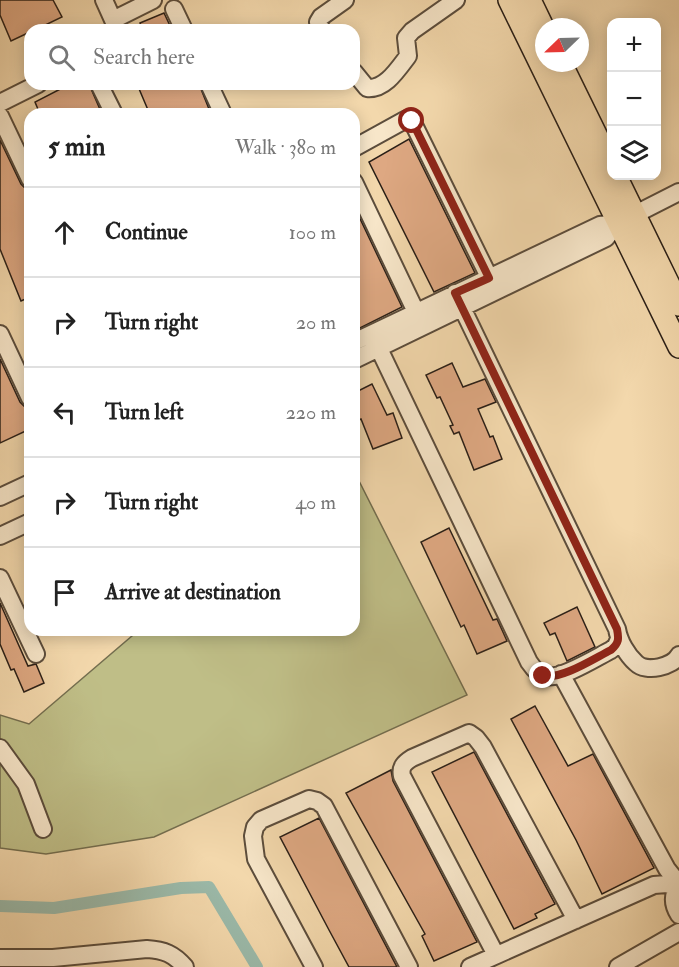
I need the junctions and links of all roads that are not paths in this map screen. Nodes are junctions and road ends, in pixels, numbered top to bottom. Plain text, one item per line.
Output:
1 (104, 0) edge
2 (153, 0) edge
3 (456, 0) edge
4 (509, 0) edge
5 (530, 0) edge
6 (336, 3) edge
7 (174, 9) dead end
8 (539, 18) edge
9 (181, 24) edge
10 (319, 24) edge
11 (565, 72) edge
12 (360, 79) edge
13 (26, 90) edge
14 (102, 90) edge
15 (212, 90) edge
16 (0, 103) edge
17 (111, 108) edge
18 (220, 108) edge
19 (0, 116) edge
20 (360, 145) edge
21 (607, 157) edge
22 (24, 166) edge
23 (617, 180) edge
24 (679, 192) edge
25 (360, 195) edge
26 (627, 219) junction
27 (489, 278) junction
28 (458, 301) junction
29 (679, 305) edge
30 (416, 312) junction
31 (0, 334) edge
32 (375, 341) junction
33 (360, 342) edge
34 (679, 347) edge
35 (360, 355) edge
36 (24, 385) edge
37 (24, 486) edge
38 (0, 497) edge
39 (24, 525) edge
40 (0, 536) edge
41 (0, 578) edge
42 (24, 629) edge
43 (27, 636) edge
44 (619, 639) junction
45 (36, 654) dead end
46 (679, 655) edge
47 (561, 674) junction
48 (0, 748) edge
49 (43, 829) dead end
50 (678, 886) edge
51 (679, 915) edge
52 (576, 920) junction
53 (679, 932) edge
54 (496, 955) junction
55 (0, 958) edge
56 (185, 967) edge
57 (314, 967) edge
58 (409, 967) edge
59 (470, 967) edge
60 (618, 967) edge

1 - 2 street
3 - 12 street
4 - 26 main road
5 - 8 main road
6 - 10 street
7 - 9 street
11 - 21 main road
13 - 16 street
14 - 17 street
15 - 18 street
19 - 22 street
20 - 27 street
23 - 26 main road
24 - 26 street
25 - 30 street
26 - 27 street
26 - 28 street
26 - 29 main road
26 - 34 main road
27 - 28 street
28 - 30 street
28 - 32 street
28 - 44 street
30 - 32 street
31 - 36 street
32 - 33 street
32 - 35 street
32 - 47 street
37 - 38 street
39 - 40 street
41 - 42 street
43 - 45 street
44 - 46 street
44 - 47 street
47 - 50 street
48 - 49 street
50 - 51 street
50 - 52 street
52 - 54 street
52 - 54 street
53 - 60 street
54 - 59 street
55 - 56 street
57 - 58 street

